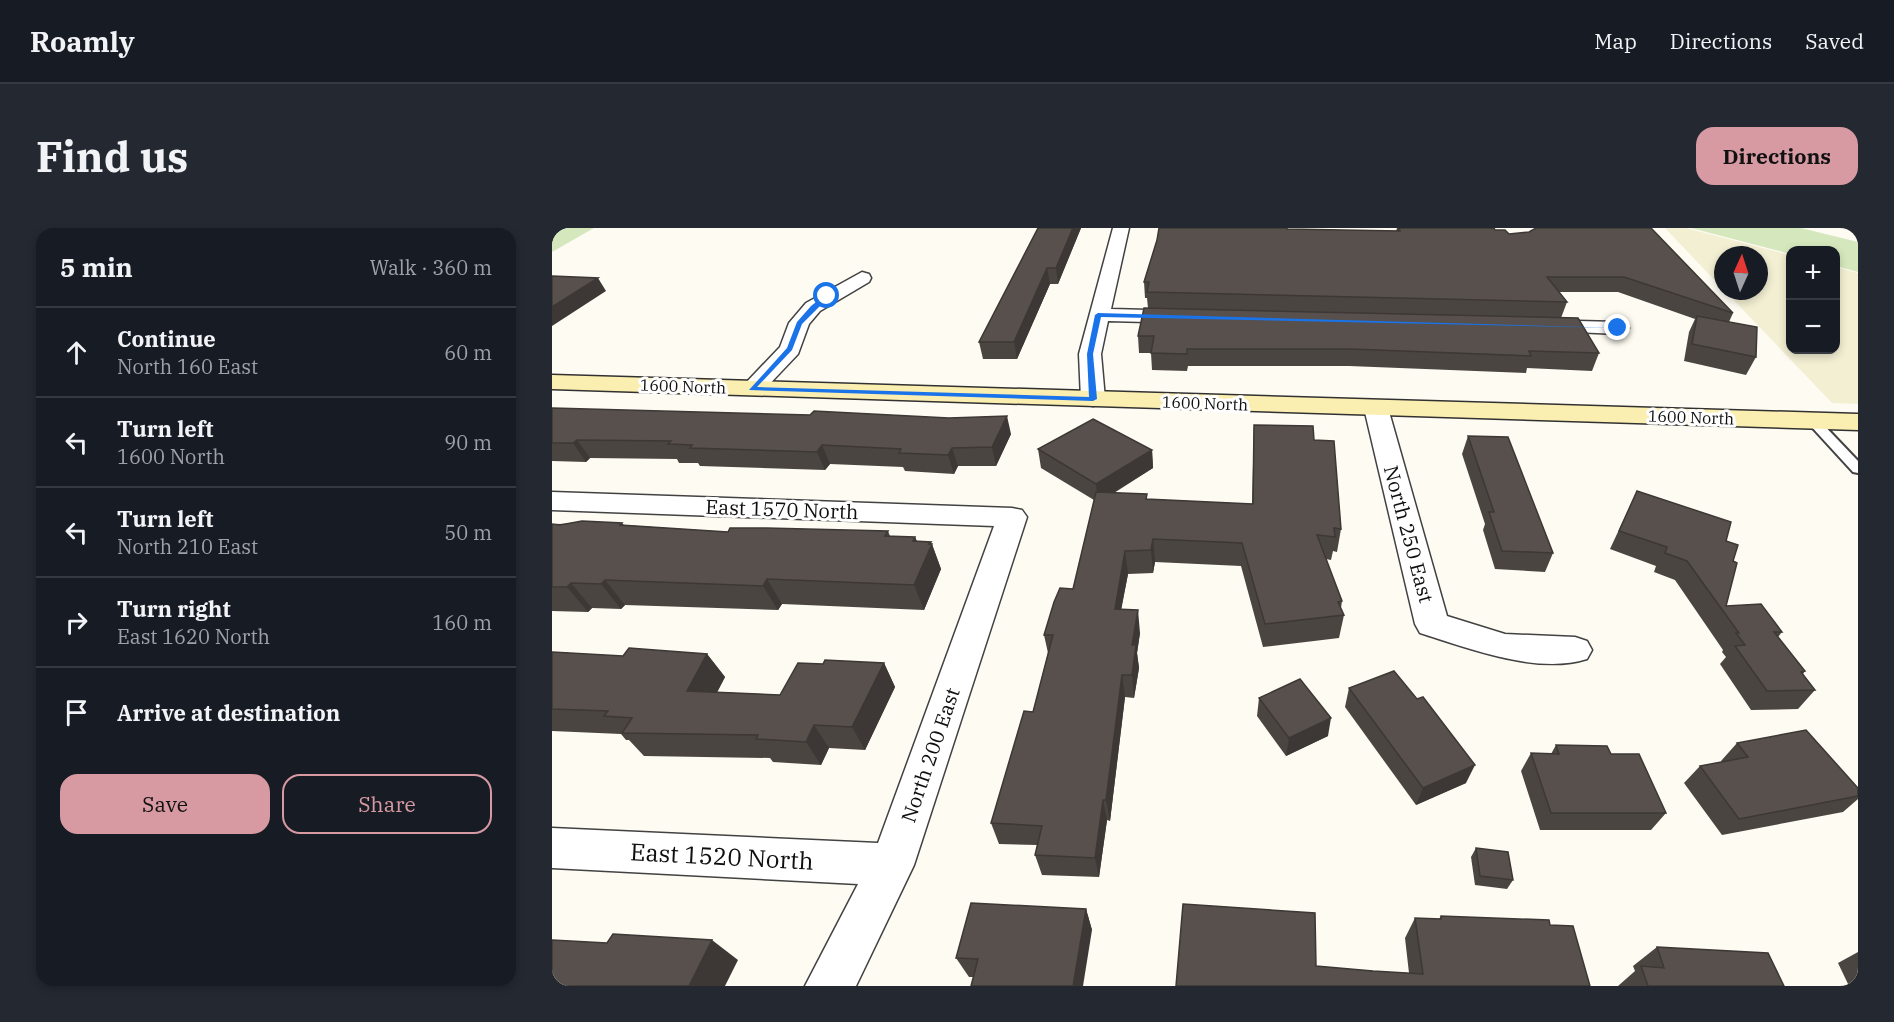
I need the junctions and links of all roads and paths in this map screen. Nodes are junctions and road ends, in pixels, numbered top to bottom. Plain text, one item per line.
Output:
1 (1121, 228) edge
2 (862, 278) dead end
3 (1098, 315) junction
4 (1200, 318) edge
5 (1523, 326) edge
6 (1618, 328) dead end
7 (552, 382) edge
8 (752, 389) junction
9 (1093, 399) junction
10 (1376, 408) junction
11 (1813, 421) junction
12 (1858, 422) edge
13 (1858, 470) edge
14 (552, 501) edge
15 (1012, 517) joint
16 (1575, 650) dead end
17 (552, 848) edge
18 (892, 865) junction
19 (830, 986) edge

1 - 3 street
2 - 8 street
3 - 4 street
3 - 9 street
5 - 6 street
7 - 8 main road, 1600 North
8 - 9 main road, 1600 North
9 - 10 main road, 1600 North
10 - 11 main road, 1600 North
10 - 16 street, North 250 East
11 - 12 main road, 1600 North
11 - 13 lane
14 - 15 street, East 1570 North
15 - 18 street, North 200 East
17 - 18 street, East 1520 North
18 - 19 street, North 200 East

